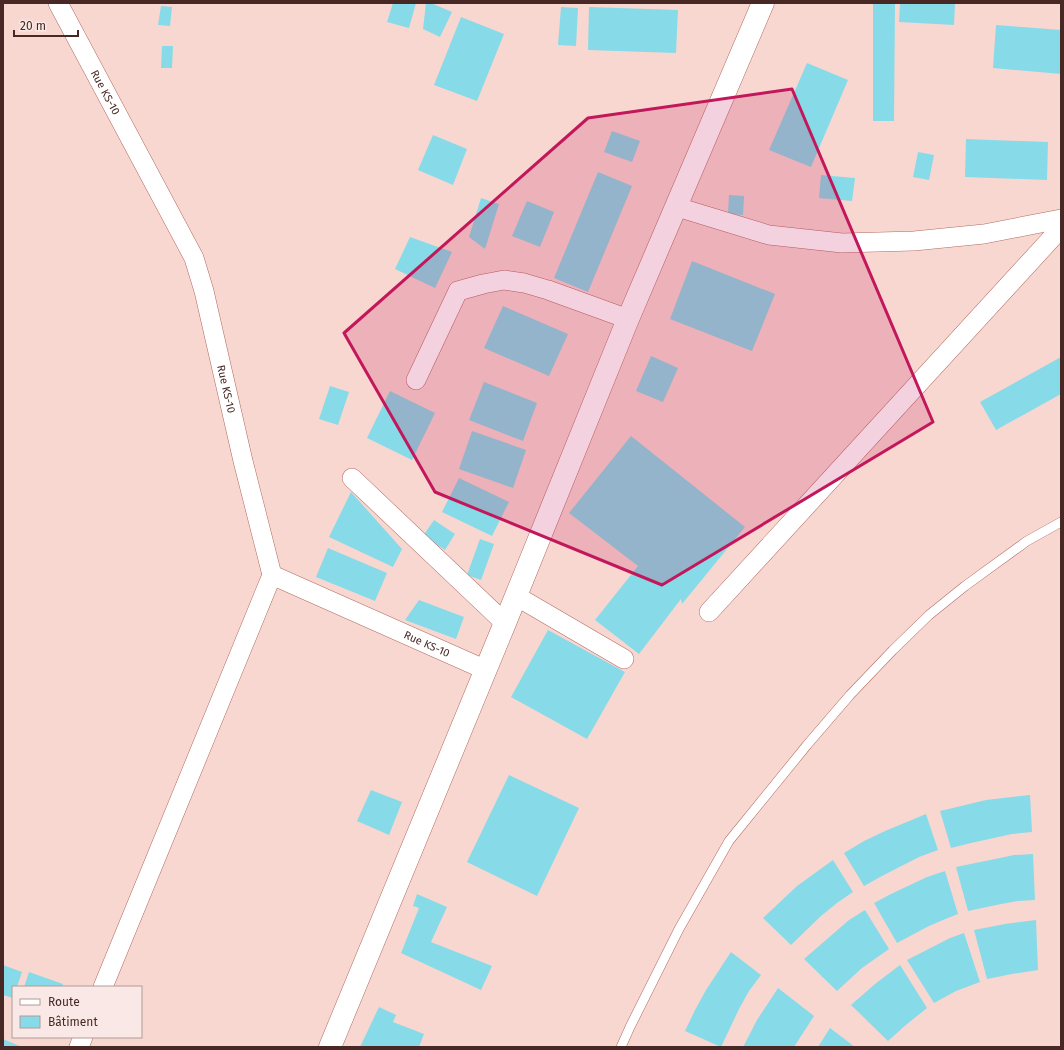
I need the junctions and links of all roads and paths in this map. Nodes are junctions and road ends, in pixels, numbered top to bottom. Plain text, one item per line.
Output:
1 (58, 3) edge
2 (763, 3) edge
3 (677, 207) junction
4 (1061, 218) edge
5 (1061, 228) edge
6 (628, 319) junction
7 (416, 380) dead end
8 (352, 478) dead end
9 (1061, 522) edge
10 (272, 575) junction
11 (516, 596) junction
12 (709, 612) dead end
13 (505, 623) junction
14 (624, 659) dead end
15 (486, 670) junction
16 (103, 986) edge
17 (330, 1047) edge
18 (621, 1047) edge

1 - 10 street, Rue KS-10
2 - 3 street
3 - 4 street
3 - 6 street
5 - 12 street
6 - 7 street
6 - 11 street
8 - 13 street
9 - 18 lane
10 - 15 street, Rue KS-10
10 - 16 street
11 - 13 street
11 - 14 street
13 - 15 street
15 - 17 street

